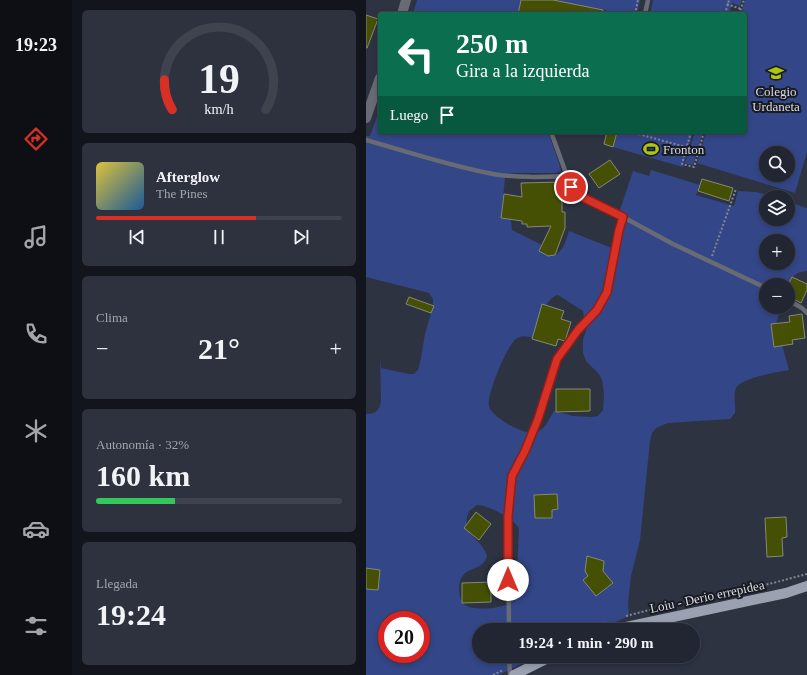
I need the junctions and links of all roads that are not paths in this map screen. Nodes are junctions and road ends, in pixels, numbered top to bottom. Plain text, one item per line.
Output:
1 (406, 0) edge
2 (648, 0) edge
3 (403, 12) edge
4 (645, 12) edge
5 (378, 84) edge
6 (366, 118) edge
7 (552, 134) edge
8 (366, 140) edge
9 (567, 176) junction
10 (623, 217) junction
11 (759, 285) edge
12 (795, 304) edge
13 (807, 313) edge
14 (807, 586) edge
15 (509, 623) edge
16 (626, 623) edge
17 (509, 663) edge
18 (538, 663) edge
19 (510, 675) edge
20 (514, 675) edge

1 - 3 street
2 - 4 lane
5 - 6 street
7 - 9 lane
8 - 9 lane
9 - 10 lane
10 - 11 lane
10 - 15 lane
12 - 13 lane
14 - 16 main road, Loiu - Derio errepidea
17 - 19 lane
18 - 20 main road

